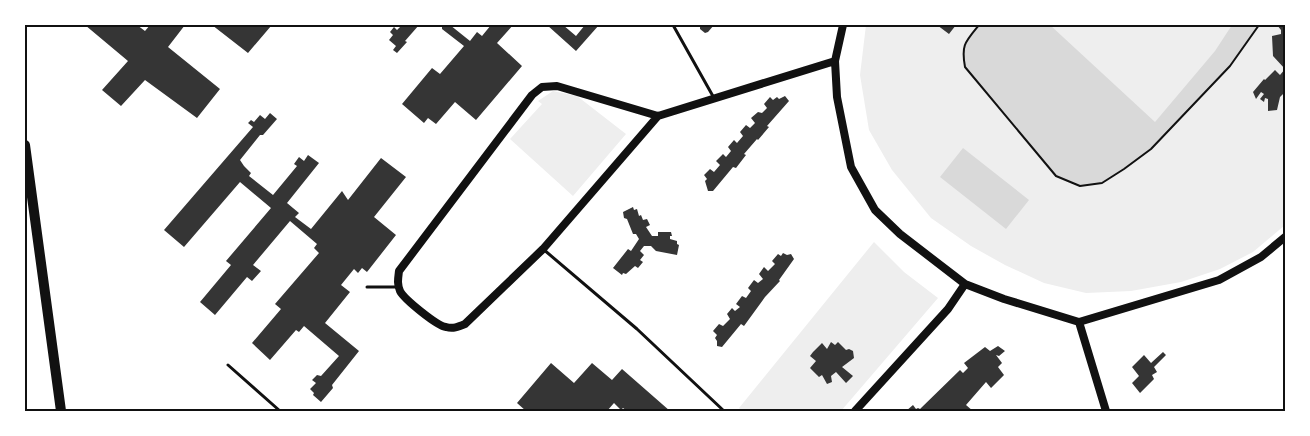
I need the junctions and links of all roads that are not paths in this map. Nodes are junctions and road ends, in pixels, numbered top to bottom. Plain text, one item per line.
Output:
1 (673, 25) edge
2 (843, 25) edge
3 (835, 61) junction
4 (714, 99) junction
5 (658, 116) junction
6 (25, 144) edge
7 (1285, 237) edge
8 (543, 249) junction
9 (965, 284) junction
10 (367, 287) dead end
11 (399, 287) junction
12 (1079, 322) junction
13 (228, 365) dead end
14 (61, 411) edge
15 (280, 411) edge
16 (724, 411) edge
17 (855, 411) edge
18 (1106, 411) edge

1 - 4 lane
2 - 3 street
3 - 4 street
3 - 9 street
4 - 5 street
5 - 8 street
5 - 11 street
6 - 14 main road
7 - 12 street
8 - 11 street
8 - 16 lane
9 - 12 street
9 - 17 street
10 - 11 lane
12 - 18 street
13 - 15 lane

